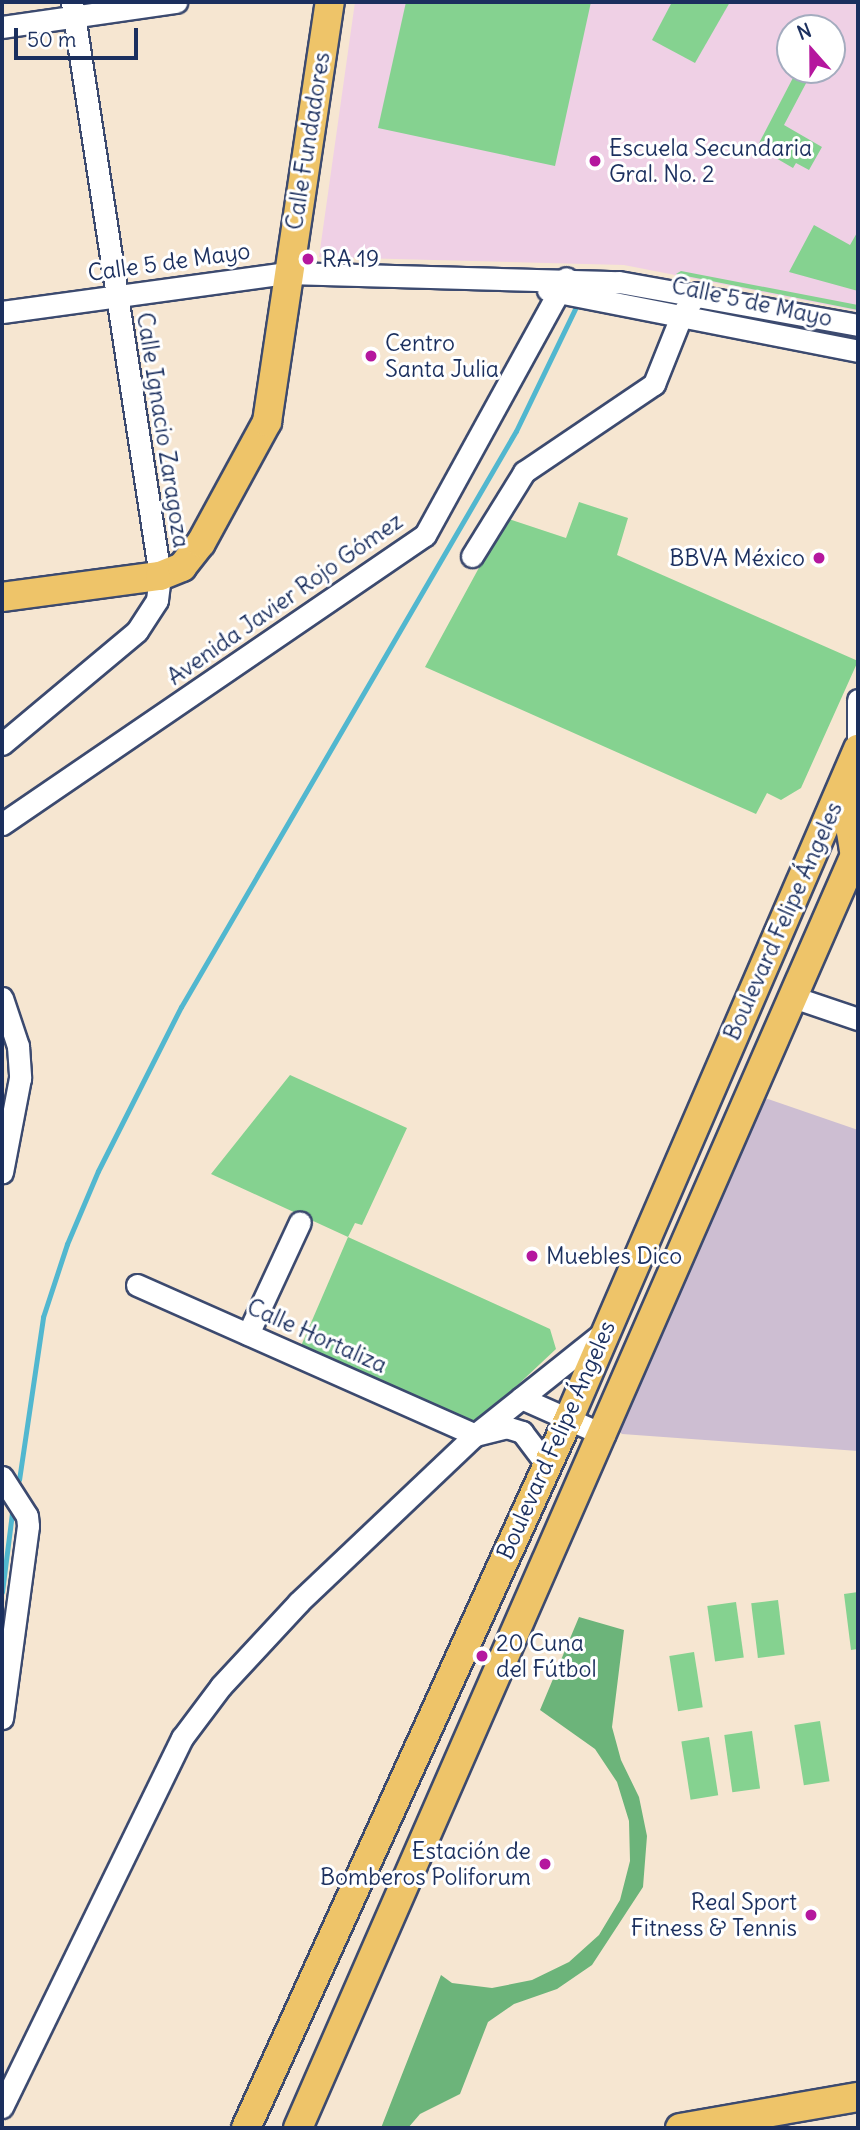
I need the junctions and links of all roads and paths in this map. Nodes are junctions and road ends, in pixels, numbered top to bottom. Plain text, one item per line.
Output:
1 (176, 2) edge
2 (330, 2) edge
3 (73, 9) edge
4 (2, 27) edge
5 (287, 273) junction
6 (564, 286) junction
7 (697, 293) junction
8 (116, 296) junction
9 (2, 312) edge
10 (682, 314) junction
11 (858, 325) edge
12 (858, 351) edge
13 (472, 556) dead end
14 (160, 576) junction
15 (2, 597) edge
16 (858, 700) edge
17 (2, 744) edge
18 (858, 750) edge
19 (858, 799) edge
20 (2, 824) edge
21 (856, 852) edge
22 (793, 997) junction
23 (4, 1007) edge
24 (858, 1019) edge
25 (2, 1172) edge
26 (300, 1222) dead end
27 (137, 1285) dead end
28 (604, 1332) junction
29 (247, 1334) junction
30 (521, 1398) junction
31 (569, 1418) junction
32 (475, 1435) junction
33 (604, 1435) junction
34 (547, 1465) junction
35 (2, 1477) edge
36 (2, 1718) edge
37 (262, 2092) junction
38 (858, 2097) edge
39 (2, 2107) edge
40 (723, 2120) junction
41 (246, 2128) edge
42 (259, 2128) edge
43 (298, 2128) edge
44 (680, 2128) edge
45 (696, 2128) edge

1 - 3 street
2 - 5 main road, Calle Fundadores
3 - 4 street
3 - 8 street, Calle Ignacio Zaragoza
5 - 6 street, Calle 5 de Mayo
5 - 8 street, Calle 5 de Mayo
5 - 14 main road, Calle Fundadores
6 - 7 street, Calle 5 de Mayo
6 - 10 street, Calle 5 de Mayo
6 - 20 street, Avenida Javier Rojo Gómez
7 - 10 street
7 - 11 street, Calle 5 de Mayo
8 - 9 street, Calle 5 de Mayo
8 - 14 street, Calle Ignacio Zaragoza
10 - 12 street, Calle 5 de Mayo
10 - 13 street
14 - 15 main road
14 - 17 street
16 - 18 street
18 - 28 main road, Boulevard Felipe Ángeles
19 - 21 main road
21 - 22 main road, Boulevard Felipe Ángeles
22 - 24 street
22 - 33 main road, Boulevard Felipe Ángeles
23 - 25 street
26 - 29 street
27 - 29 street, Calle Hortaliza
28 - 30 street
28 - 31 main road, Boulevard Felipe Ángeles
29 - 32 street, Calle Hortaliza
30 - 31 street
30 - 32 street
31 - 33 street
31 - 34 main road, Boulevard Felipe Ángeles
32 - 34 street
32 - 39 street
33 - 43 main road, Boulevard Felipe Ángeles
34 - 37 main road, Boulevard Felipe Ángeles
35 - 36 street
37 - 41 main road, Boulevard Felipe Ángeles
37 - 42 main road
38 - 40 main road
40 - 44 main road
40 - 45 main road

